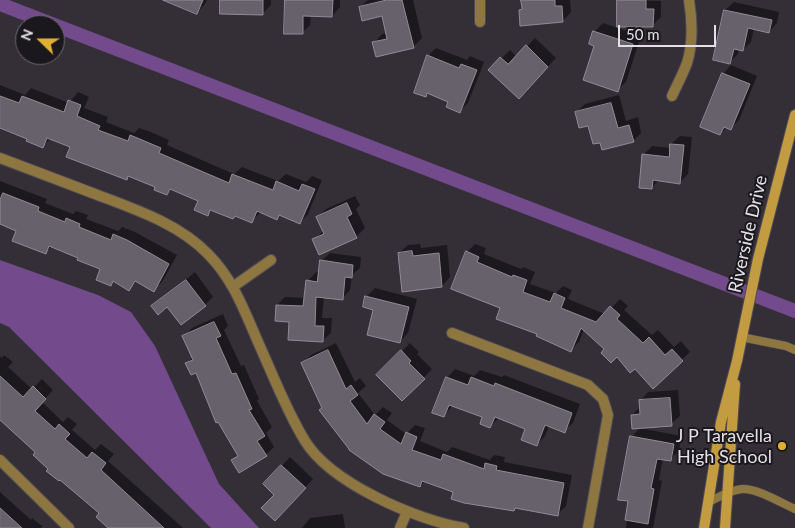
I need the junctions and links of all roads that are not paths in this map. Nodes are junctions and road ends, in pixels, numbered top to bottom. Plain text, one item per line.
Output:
1 (480, 0) edge
2 (689, 0) edge
3 (480, 22) dead end
4 (672, 96) dead end
5 (795, 115) edge
6 (0, 158) edge
7 (271, 260) dead end
8 (234, 286) junction
9 (452, 333) dead end
10 (741, 337) junction
11 (795, 350) edge
12 (737, 361) junction
13 (0, 460) edge
14 (728, 493) junction
15 (709, 502) junction
16 (794, 508) edge
17 (407, 512) junction
18 (69, 528) edge
19 (400, 528) edge
20 (464, 528) edge
21 (588, 528) edge
22 (704, 528) edge
23 (725, 528) edge

1 - 3 street
2 - 4 street
5 - 10 street, Riverside Drive
6 - 8 street
7 - 8 street
8 - 17 street
9 - 21 street
10 - 11 lane
10 - 12 street, Riverside Drive
12 - 14 street, Riverside Drive
12 - 15 street, Riverside Drive
13 - 18 street
14 - 15 lane
14 - 16 lane
14 - 23 street, Riverside Drive
15 - 22 street, Riverside Drive
17 - 19 street
17 - 20 street

